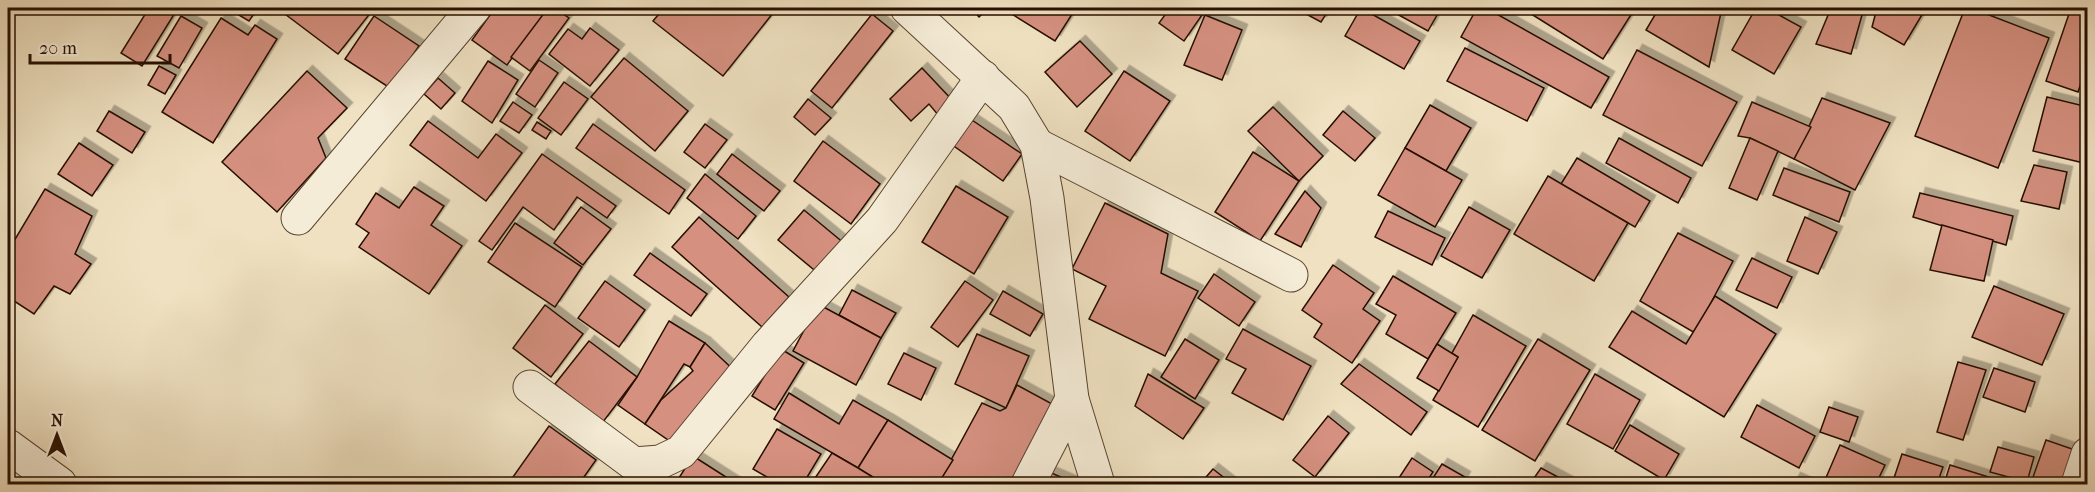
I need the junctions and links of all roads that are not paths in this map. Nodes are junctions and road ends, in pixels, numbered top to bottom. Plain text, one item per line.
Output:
1 (474, 8) edge
2 (907, 8) edge
3 (983, 77) junction
4 (1037, 145) junction
5 (297, 218) dead end
6 (1291, 275) dead end
7 (531, 387) dead end
8 (1072, 399) junction
9 (8, 446) edge
10 (2088, 454) edge
11 (60, 484) edge
12 (1028, 484) edge
13 (1098, 484) edge
14 (2078, 484) edge

1 - 5 street
2 - 3 street
3 - 4 street
3 - 7 street
4 - 6 street
4 - 8 street
8 - 12 street
8 - 13 street
9 - 11 street
10 - 14 street

